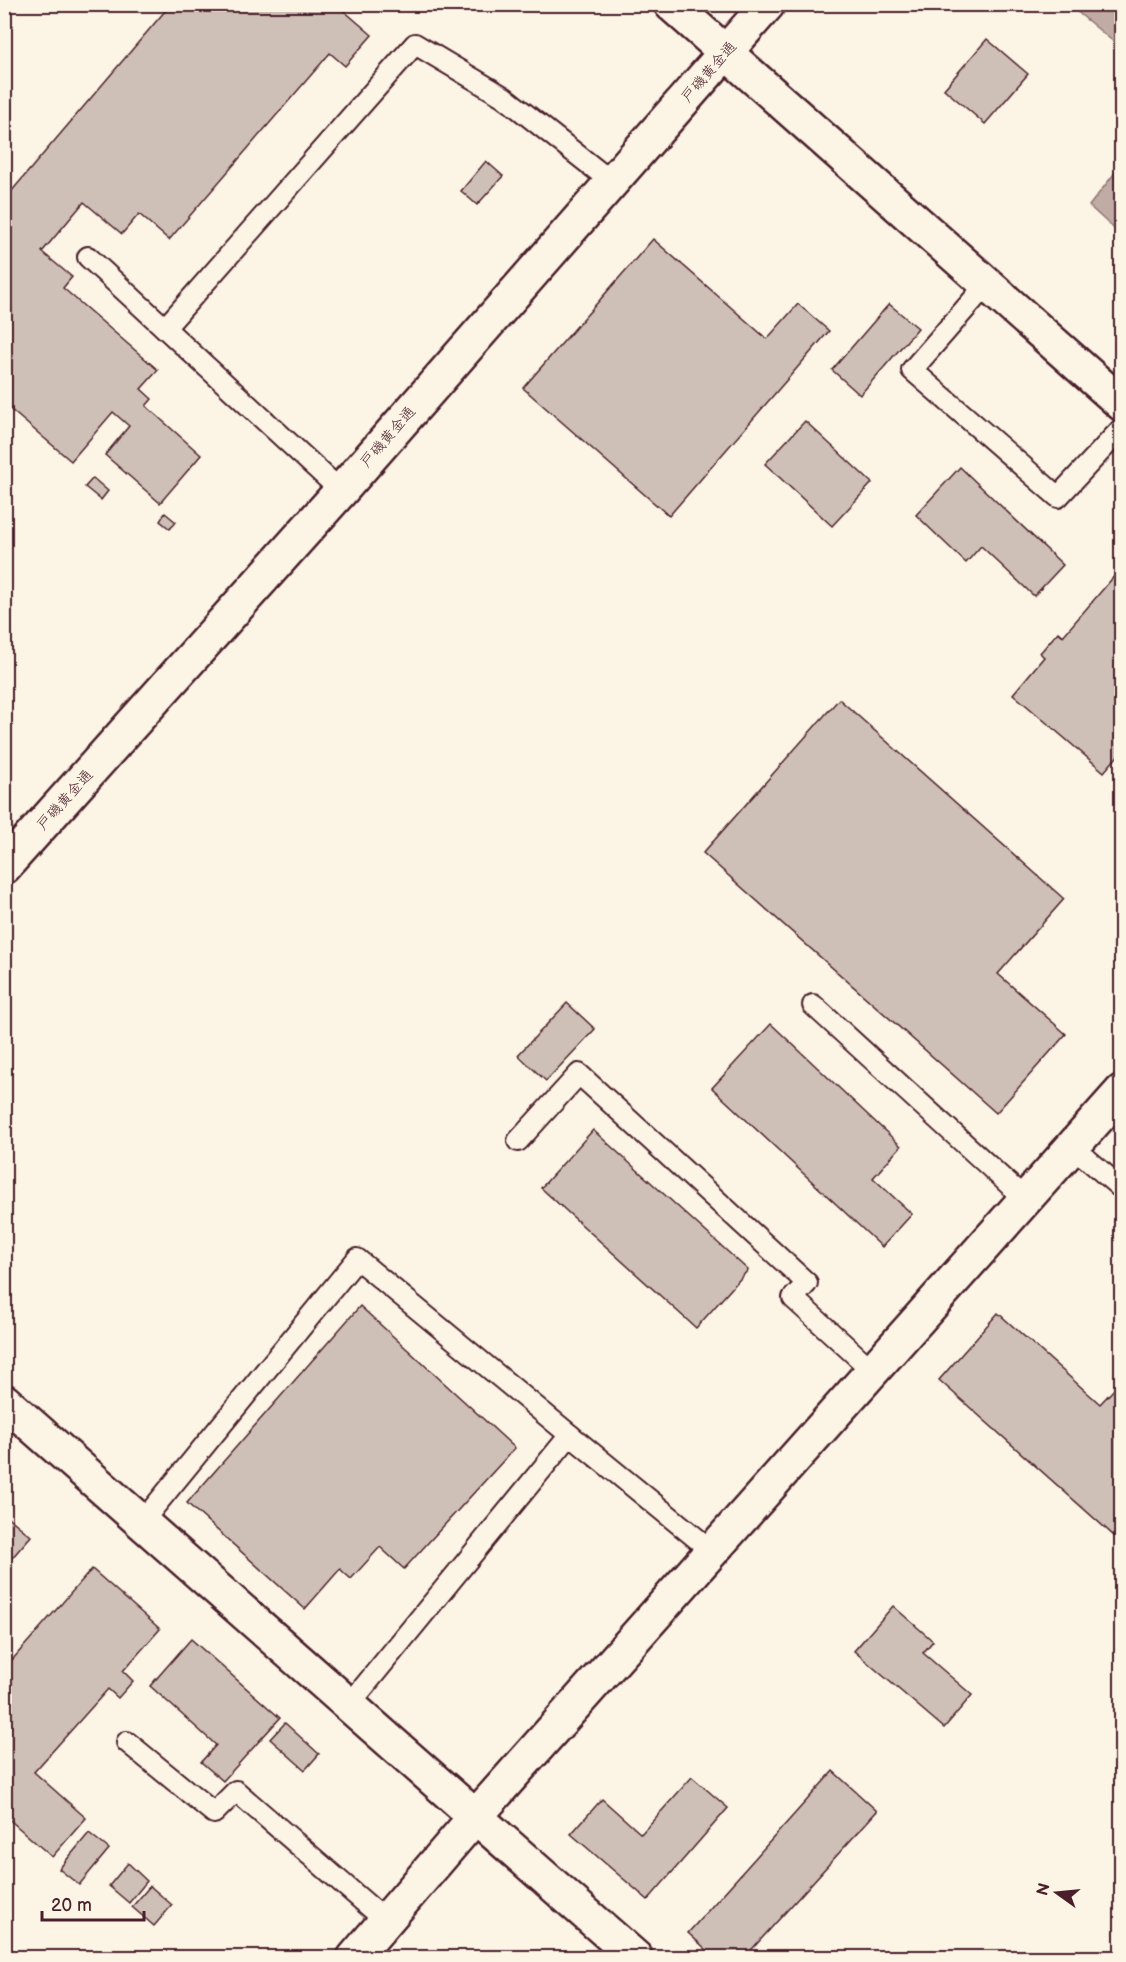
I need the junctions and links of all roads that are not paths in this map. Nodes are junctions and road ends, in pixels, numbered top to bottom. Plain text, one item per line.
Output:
1 (671, 4) edge
2 (768, 4) edge
3 (726, 53) junction
4 (613, 183) junction
5 (88, 256) dead end
6 (986, 285) junction
7 (165, 328) junction
8 (1122, 404) edge
9 (1122, 428) edge
10 (341, 491) junction
11 (4, 867) edge
12 (813, 1005) dead end
13 (1122, 1091) edge
14 (518, 1141) dead end
15 (1072, 1146) junction
16 (1122, 1189) edge
17 (1025, 1199) junction
18 (873, 1371) junction
19 (4, 1401) edge
20 (570, 1435) junction
21 (142, 1522) junction
22 (712, 1551) junction
23 (349, 1706) junction
24 (128, 1742) dead end
25 (475, 1817) junction
26 (386, 1921) junction
27 (354, 1958) edge
28 (636, 1958) edge

1 - 3 street
2 - 3 street, 戸磯黄金通
3 - 4 street, 戸磯黄金通
3 - 6 street
4 - 7 lane
4 - 10 street, 戸磯黄金通
5 - 7 lane
6 - 8 street
6 - 9 lane
7 - 10 lane
10 - 11 street, 戸磯黄金通
12 - 17 lane
13 - 15 street
14 - 18 lane
15 - 16 lane
15 - 17 street
17 - 18 street
18 - 22 street
19 - 21 street
20 - 21 lane
20 - 22 lane
20 - 23 lane
21 - 23 street
22 - 25 street
23 - 25 street
24 - 26 lane
25 - 26 street
25 - 28 street
26 - 27 street

